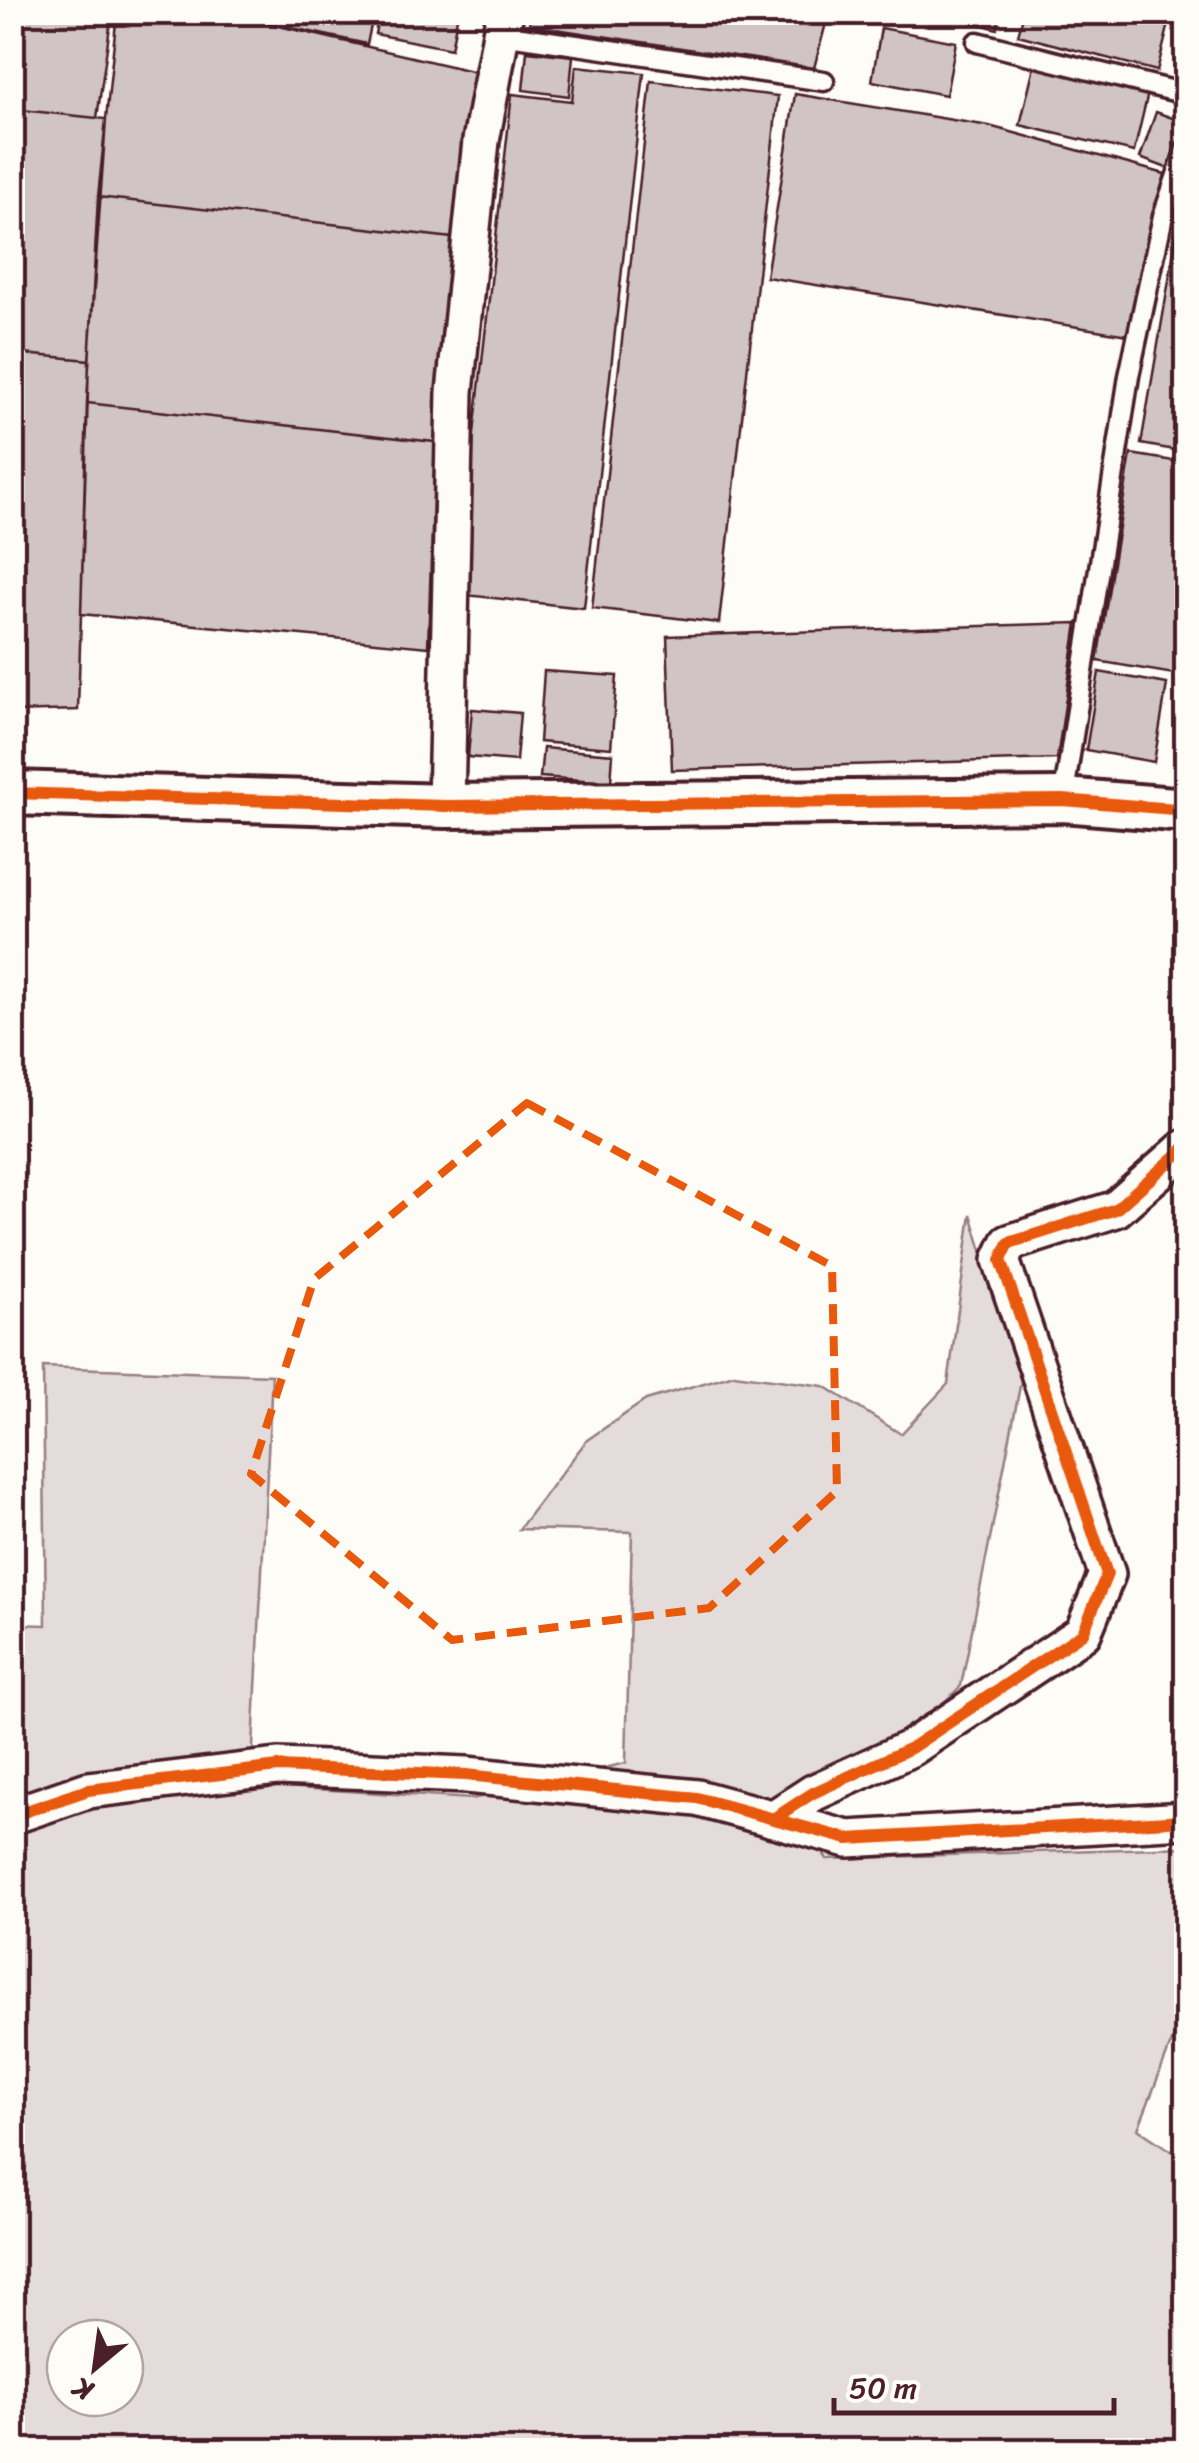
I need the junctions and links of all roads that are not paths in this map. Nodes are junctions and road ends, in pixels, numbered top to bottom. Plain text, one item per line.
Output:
1 (503, 23) edge
2 (977, 42) dead end
3 (824, 81) dead end
4 (1186, 94) edge
5 (1186, 150) edge
6 (12, 794) edge
7 (1063, 800) junction
8 (446, 806) junction
9 (1186, 810) edge
10 (1186, 1147) edge
11 (12, 1816) edge
12 (774, 1818) junction
13 (1186, 1820) edge

1 - 3 lane
1 - 8 street
2 - 4 lane
5 - 7 lane
6 - 8 street
7 - 8 street
7 - 9 street
10 - 12 street
11 - 12 street
12 - 13 street

